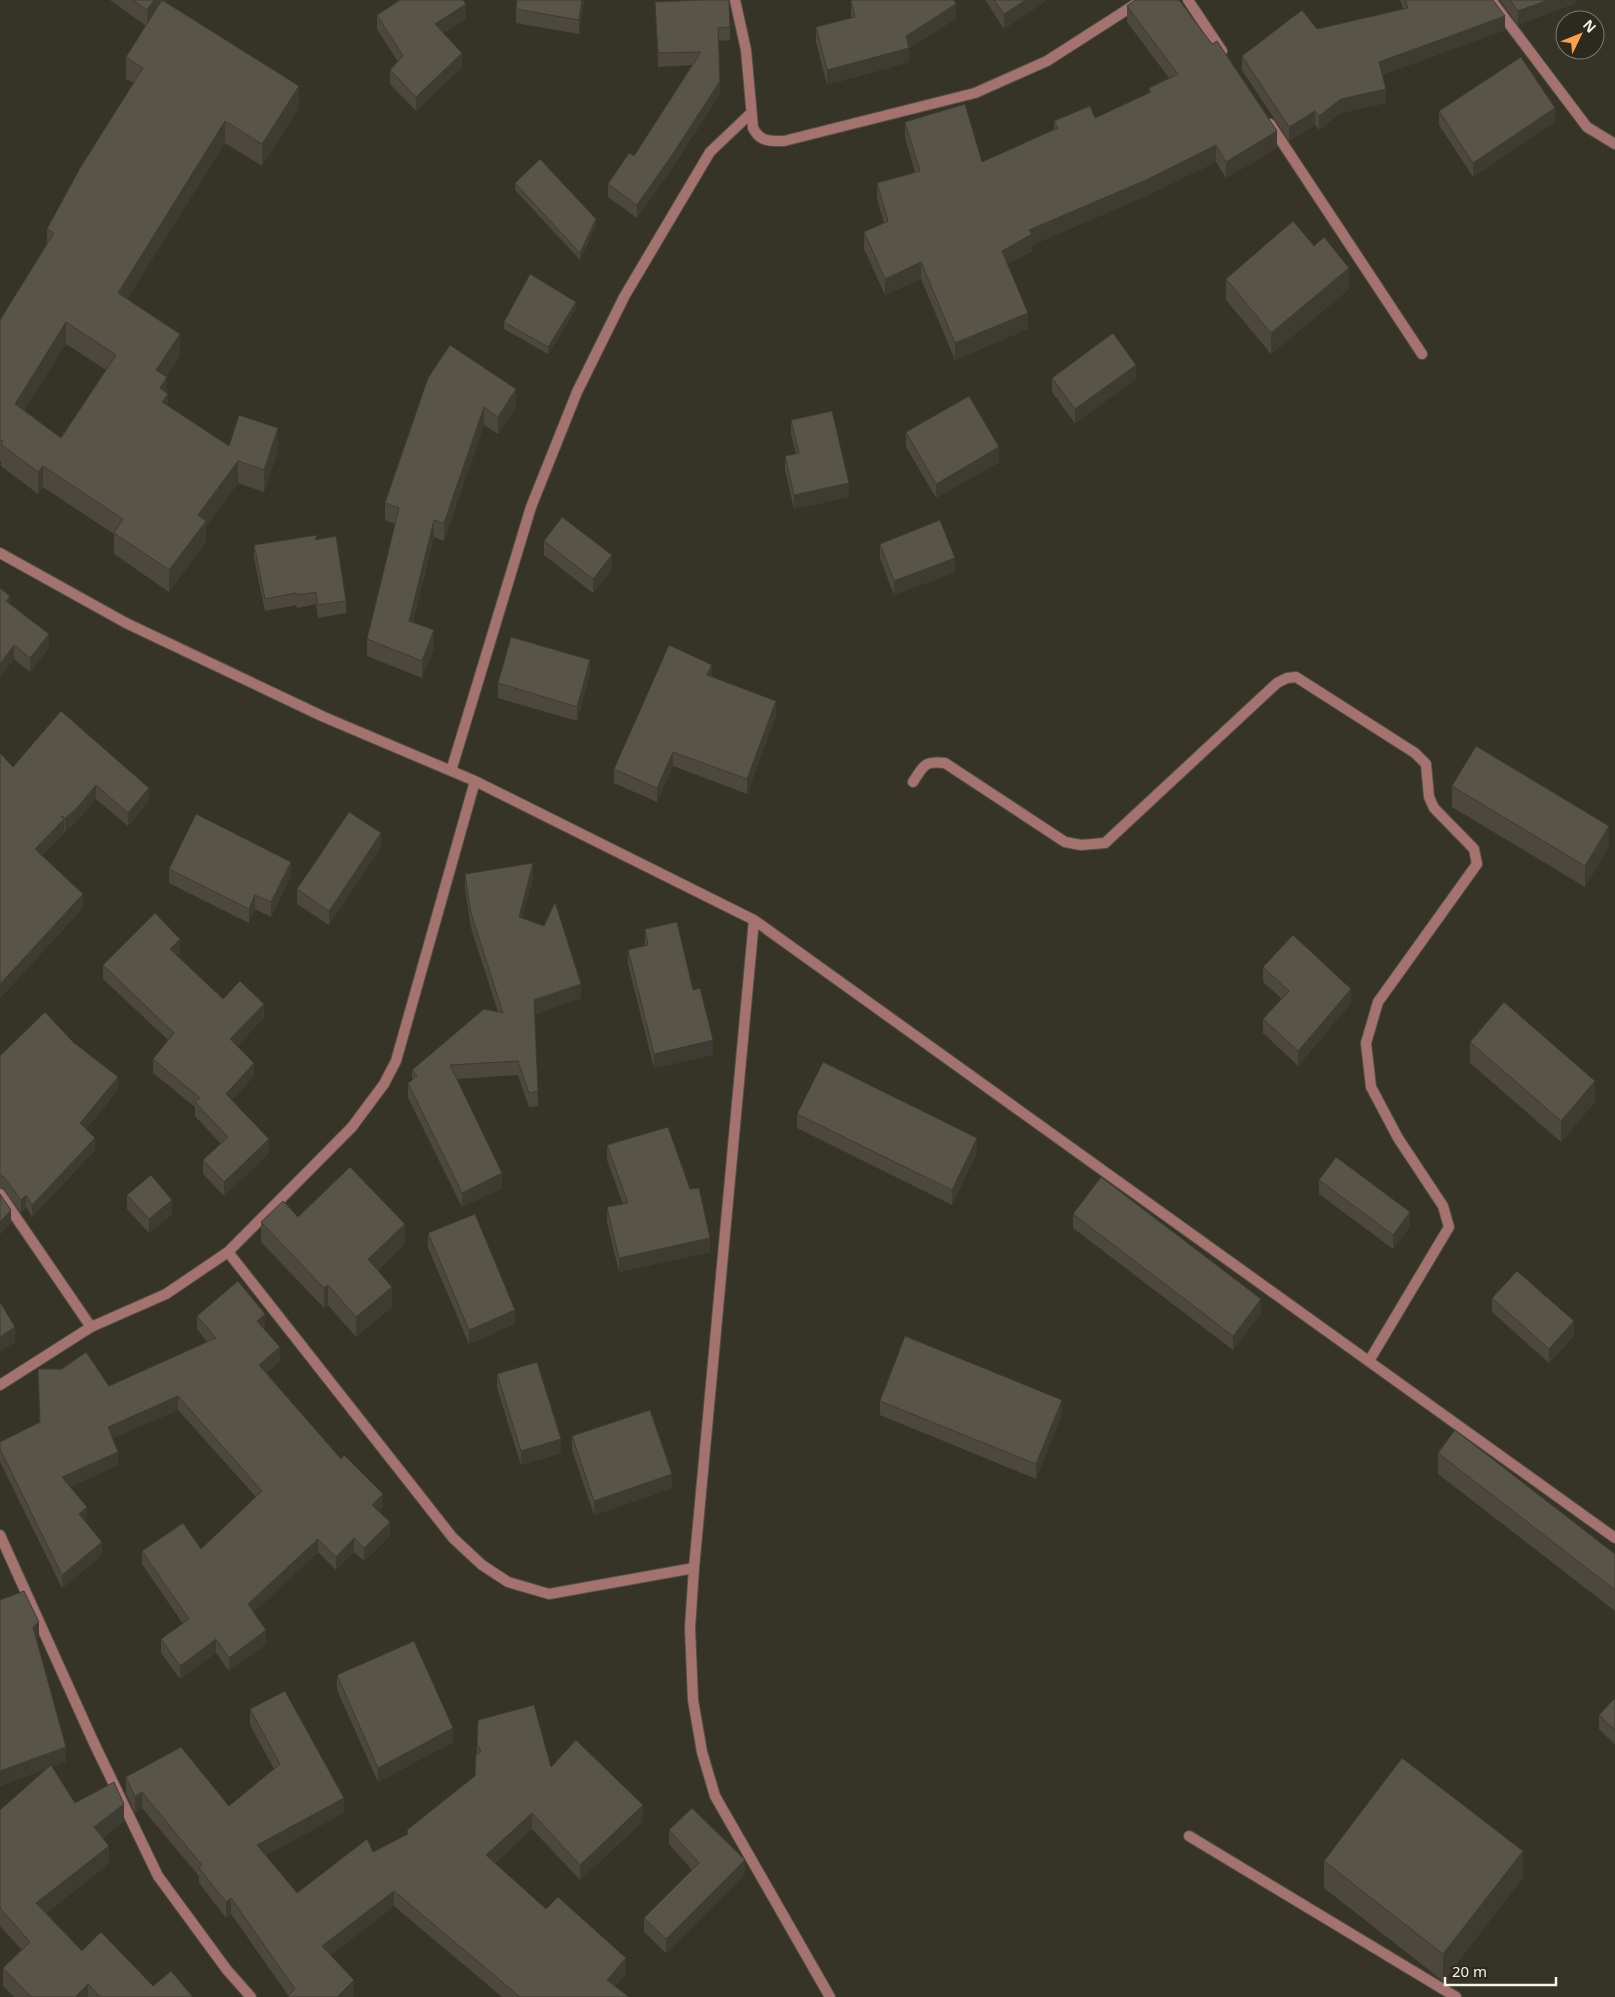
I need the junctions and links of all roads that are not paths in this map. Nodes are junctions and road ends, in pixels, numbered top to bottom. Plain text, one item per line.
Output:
1 (735, 0) edge
2 (1142, 0) edge
3 (1188, 0) edge
4 (1491, 0) edge
5 (1226, 58) edge
6 (751, 113) junction
7 (1264, 115) edge
8 (1615, 144) edge
9 (1422, 354) dead end
10 (0, 553) edge
11 (452, 771) junction
12 (475, 781) junction
13 (913, 782) dead end
14 (754, 920) junction
15 (0, 1194) edge
16 (228, 1252) junction
17 (91, 1327) junction
18 (1369, 1361) junction
19 (0, 1385) edge
20 (0, 1535) edge
21 (1615, 1538) edge
22 (694, 1568) junction
23 (1189, 1836) dead end
24 (251, 1997) edge
25 (830, 1997) edge
26 (1456, 1997) edge

1 - 6 street
2 - 6 street
3 - 5 street
4 - 8 street
6 - 11 street
7 - 9 street
10 - 11 street
11 - 12 street
12 - 14 street
12 - 16 street
13 - 18 street
14 - 18 street
14 - 22 street
15 - 17 street
16 - 17 street
16 - 22 street
17 - 19 street
18 - 21 street
20 - 24 street
22 - 25 street
23 - 26 street

